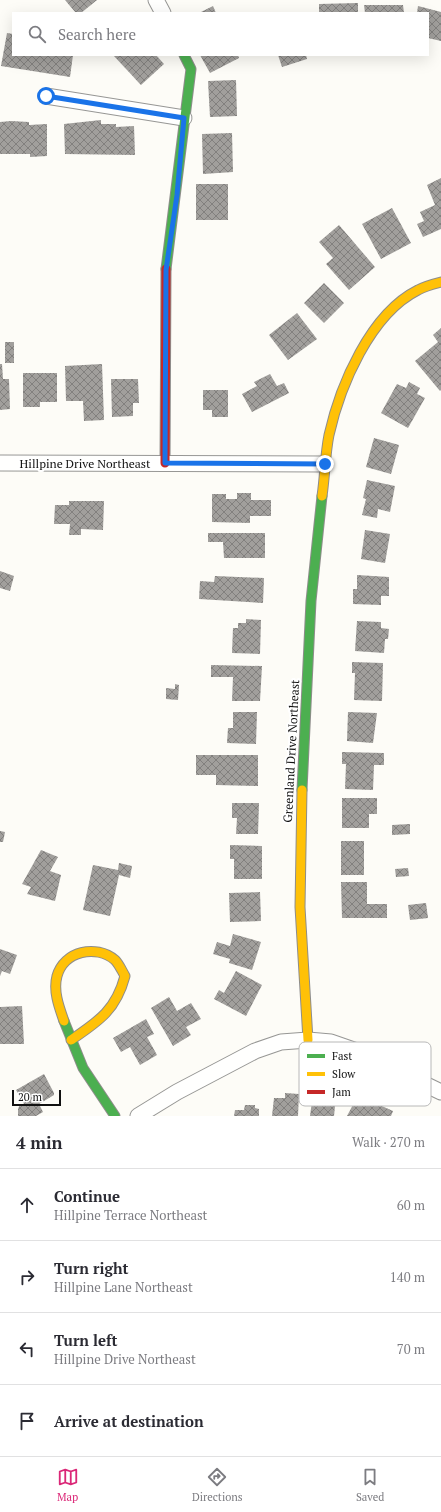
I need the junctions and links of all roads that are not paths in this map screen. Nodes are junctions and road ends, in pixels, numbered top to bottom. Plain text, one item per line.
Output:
1 (156, 0) edge
2 (162, 12) edge
3 (184, 56) edge
4 (46, 96) dead end
5 (184, 118) junction
6 (441, 282) edge
7 (0, 462) edge
8 (165, 463) junction
9 (325, 464) junction
10 (71, 1040) junction
11 (308, 1040) junction
12 (331, 1042) edge
13 (431, 1087) edge
14 (441, 1092) edge
15 (115, 1116) edge
16 (138, 1116) edge

1 - 2 street
3 - 5 street
4 - 5 street
5 - 8 street
6 - 9 street
7 - 8 street, Hillpine Drive Northeast
8 - 9 street, Hillpine Drive Northeast
9 - 11 street, Greenland Drive Northeast
10 - 10 street
10 - 15 street
11 - 12 street
11 - 16 street
13 - 14 street

